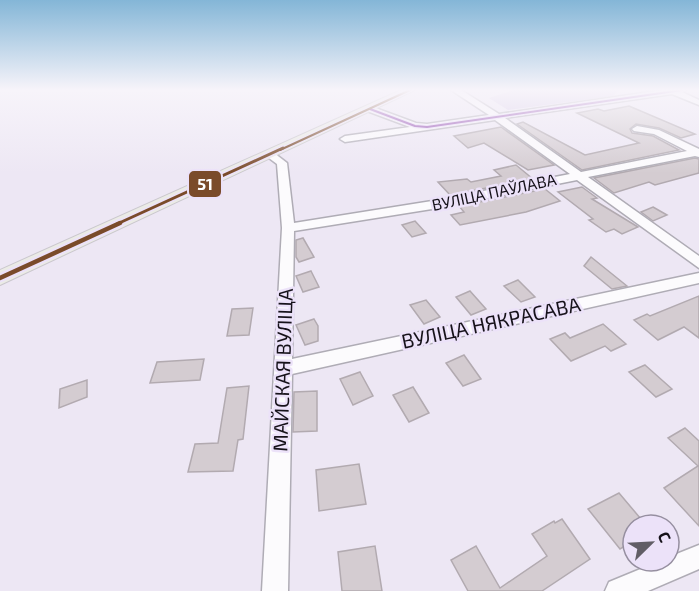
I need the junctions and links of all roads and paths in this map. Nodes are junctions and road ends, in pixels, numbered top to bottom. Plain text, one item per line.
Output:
1 (351, 118) edge
2 (393, 118) edge
3 (486, 118) edge
4 (498, 118) edge
5 (427, 127) junction
6 (637, 129) dead end
7 (345, 139) dead end
8 (698, 153) edge
9 (270, 155) junction
10 (578, 175) junction
11 (288, 228) junction
12 (699, 264) edge
13 (0, 278) edge
14 (699, 278) edge
15 (283, 368) junction
16 (699, 557) edge
17 (275, 591) edge
18 (618, 591) edge

1 - 9 main road
2 - 5 street
3 - 5 street
4 - 10 street
5 - 7 street
6 - 8 street
8 - 10 street, ВУЛІЦА ПАЎЛАВА
9 - 11 street, МАЙСКАЯ ВУЛІЦА
9 - 13 main road
10 - 11 street, ВУЛІЦА ПАЎЛАВА
10 - 12 street
11 - 15 street, МАЙСКАЯ ВУЛІЦА
14 - 15 street, ВУЛІЦА НЯКРАСАВА
15 - 17 street, МАЙСКАЯ ВУЛІЦА
16 - 18 street

